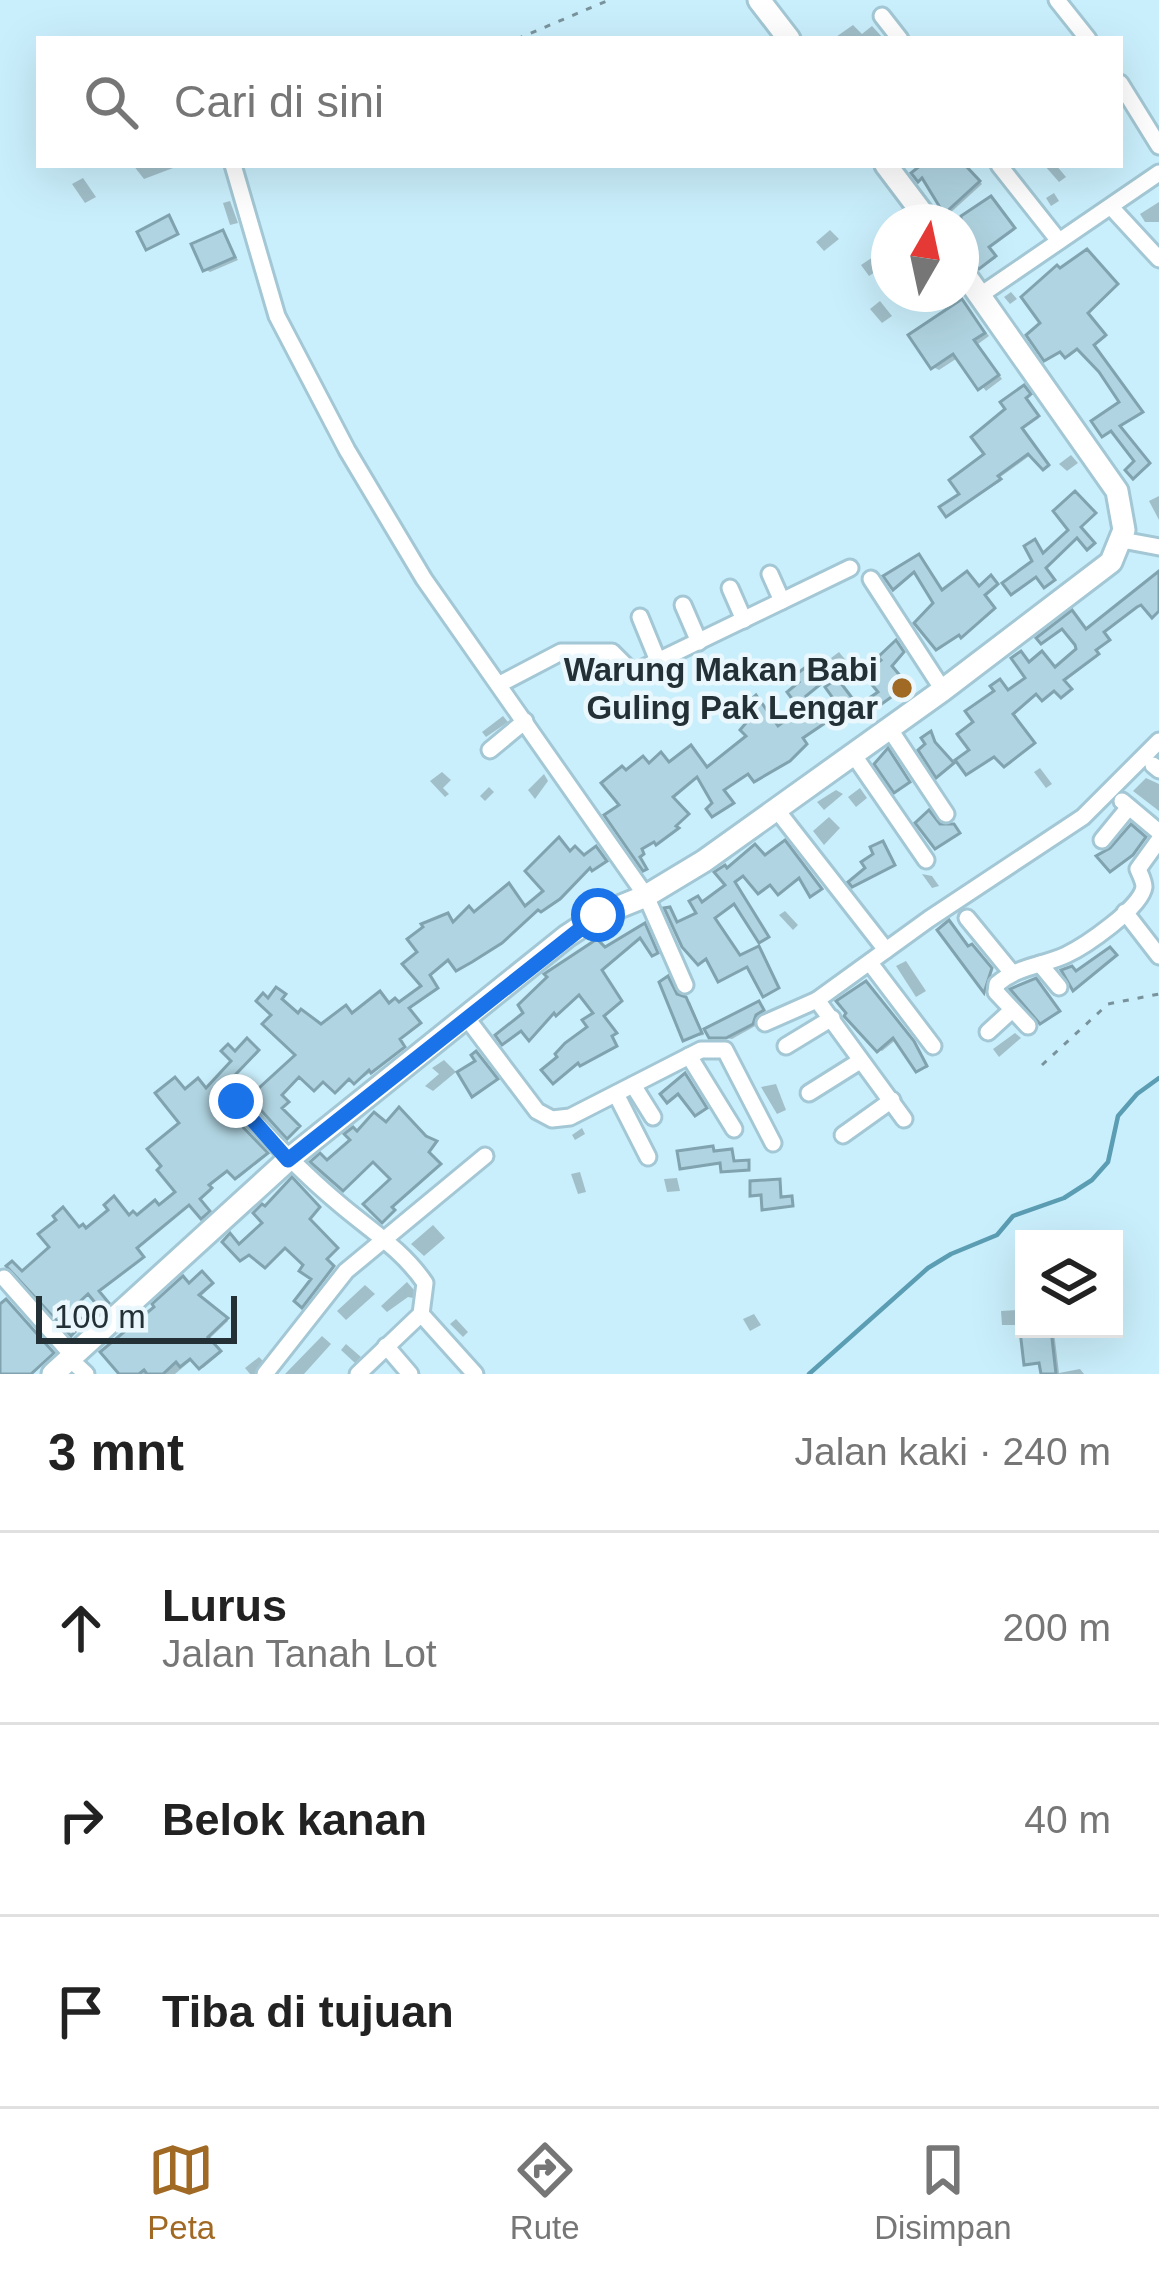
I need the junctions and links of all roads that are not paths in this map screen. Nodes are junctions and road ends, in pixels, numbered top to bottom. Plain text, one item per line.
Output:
1 (759, 0) edge
2 (1057, 0) edge
3 (882, 16) dead end
4 (787, 36) edge
5 (898, 36) edge
6 (1086, 36) edge
7 (1123, 88) edge
8 (1159, 146) edge
9 (234, 168) edge
10 (888, 168) edge
11 (1001, 168) edge
12 (1159, 173) edge
13 (915, 204) edge
14 (1112, 207) junction
15 (1059, 241) junction
16 (1159, 259) edge
17 (979, 296) joint
18 (1122, 540) junction
19 (1157, 550) edge
20 (850, 568) dead end
21 (770, 574) dead end
22 (871, 579) dead end
23 (730, 588) dead end
24 (782, 601) junction
25 (683, 605) dead end
26 (640, 617) dead end
27 (744, 620) junction
28 (699, 641) junction
29 (658, 661) junction
30 (500, 684) junction
31 (943, 690) junction
32 (525, 721) junction
33 (889, 728) junction
34 (1159, 741) edge
35 (490, 750) dead end
36 (853, 754) junction
37 (776, 809) junction
38 (946, 814) dead end
39 (1159, 836) edge
40 (1102, 840) dead end
41 (926, 860) dead end
42 (646, 896) junction
43 (1125, 912) junction
44 (968, 918) dead end
45 (886, 950) junction
46 (1159, 956) edge
47 (870, 963) junction
48 (1040, 964) junction
49 (1012, 973) junction
50 (686, 985) dead end
51 (1059, 987) dead end
52 (817, 1000) junction
53 (1011, 1012) junction
54 (466, 1017) junction
55 (832, 1018) junction
56 (765, 1023) dead end
57 (1028, 1026) dead end
58 (988, 1032) dead end
59 (786, 1046) dead end
60 (933, 1046) dead end
61 (689, 1056) junction
62 (860, 1061) junction
63 (633, 1085) junction
64 (809, 1093) dead end
65 (616, 1094) junction
66 (892, 1100) junction
67 (236, 1101) dead end
68 (653, 1117) dead end
69 (904, 1120) dead end
70 (734, 1129) dead end
71 (843, 1135) dead end
72 (773, 1143) dead end
73 (485, 1156) dead end
74 (648, 1157) dead end
75 (288, 1160) junction
76 (381, 1240) junction
77 (4, 1278) dead end
78 (421, 1314) junction
79 (386, 1346) junction
80 (71, 1366) edge
81 (265, 1374) edge
82 (358, 1374) edge
83 (410, 1374) edge
84 (475, 1374) edge

1 - 4 main road
2 - 6 street
3 - 5 street
7 - 8 street
9 - 30 street
10 - 13 main road
11 - 15 street
12 - 14 street
14 - 15 street
14 - 16 street
15 - 17 street
17 - 18 main road
18 - 19 street
18 - 31 main road
20 - 24 street
21 - 24 street
22 - 31 street
23 - 27 street
24 - 27 street
25 - 28 street
26 - 29 street
27 - 28 street
28 - 29 street
29 - 30 street
30 - 32 street
31 - 33 main road
32 - 35 street
32 - 42 street
33 - 36 main road
33 - 38 street
34 - 45 street
36 - 37 main road
36 - 41 street
37 - 42 main road
37 - 45 street
39 - 40 street
39 - 43 street
42 - 50 street
42 - 54 main road
43 - 46 street
43 - 48 street
44 - 49 street
45 - 47 street
47 - 52 street
47 - 60 street
48 - 49 street
48 - 51 street
49 - 53 street
52 - 55 street
52 - 56 street
53 - 57 street
53 - 58 street
54 - 65 street
54 - 75 main road
55 - 59 street
55 - 62 street
61 - 63 street
61 - 70 street
61 - 72 street
62 - 64 street
62 - 66 street
63 - 65 street
63 - 68 street
65 - 74 street
66 - 69 street
66 - 71 street
67 - 75 street
73 - 76 street
75 - 76 street
75 - 80 main road
76 - 78 street
76 - 81 street
77 - 80 street
78 - 79 street
78 - 84 street
79 - 82 street
79 - 83 street

